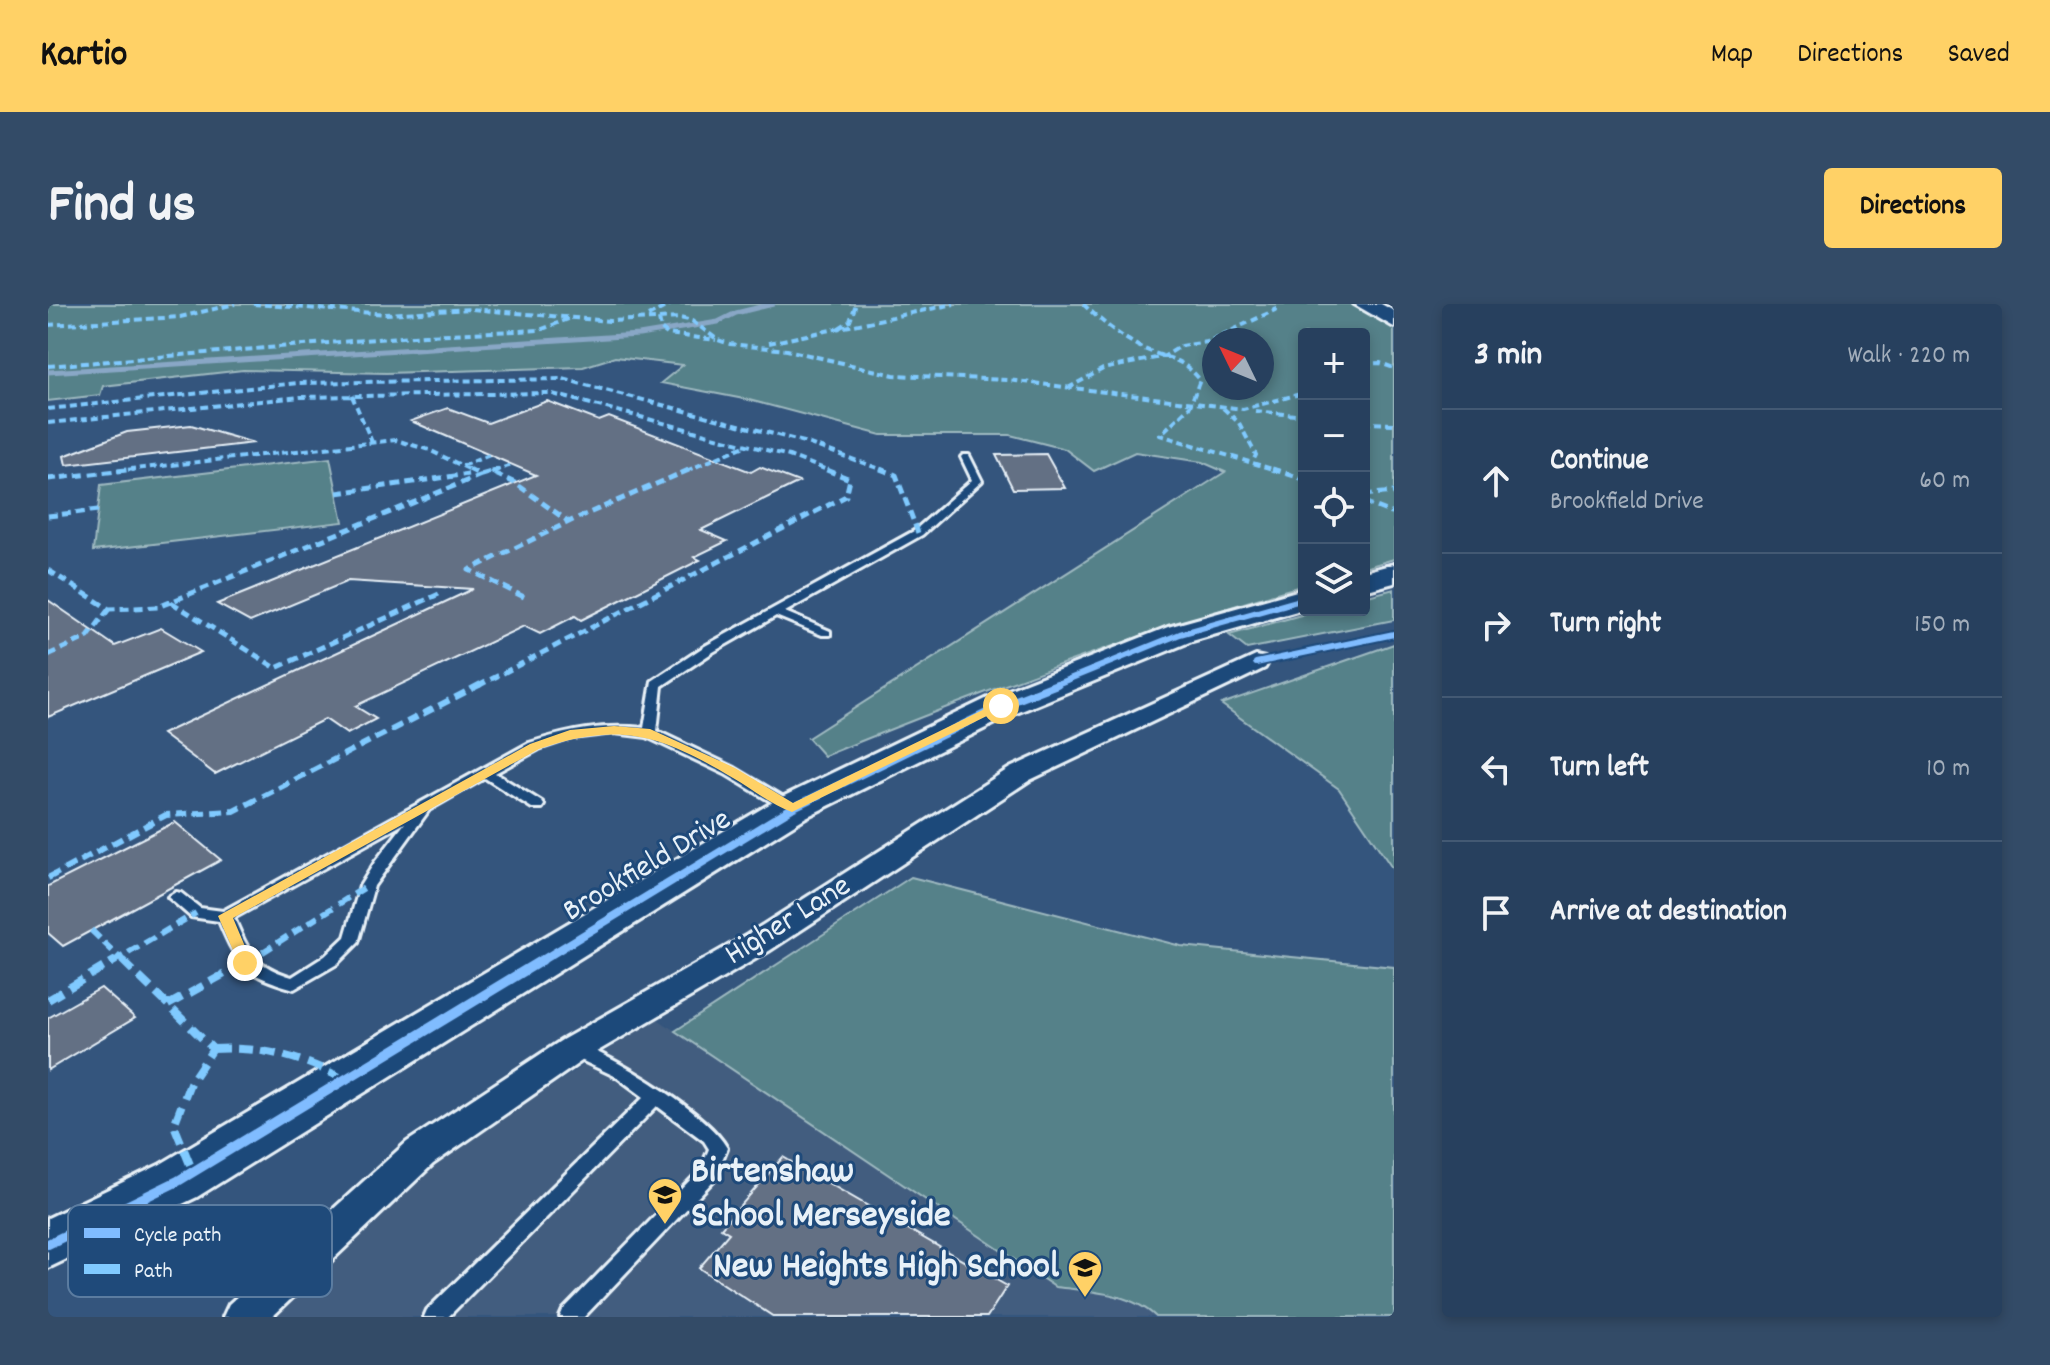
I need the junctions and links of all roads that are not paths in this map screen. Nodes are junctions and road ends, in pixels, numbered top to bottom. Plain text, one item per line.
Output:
1 (1365, 304) edge
2 (1394, 320) edge
3 (966, 457) dead end
4 (1394, 573) edge
5 (1370, 580) edge
6 (1298, 601) edge
7 (776, 612) junction
8 (826, 633) dead end
9 (1256, 663) dead end
10 (650, 733) junction
11 (488, 774) junction
12 (537, 805) dead end
13 (792, 808) junction
14 (422, 810) junction
15 (176, 897) dead end
16 (225, 916) junction
17 (574, 1049) junction
18 (657, 1095) junction
19 (128, 1205) edge
20 (68, 1234) edge
21 (332, 1235) edge
22 (48, 1244) edge
23 (265, 1297) edge
24 (244, 1317) edge
25 (434, 1317) edge
26 (570, 1317) edge

1 - 2 street
3 - 7 lane
4 - 5 street
6 - 13 street, Brookfield Drive
7 - 8 lane
7 - 10 lane
9 - 17 street, Higher Lane
10 - 11 lane
10 - 13 lane
11 - 12 lane
11 - 14 lane
13 - 19 street, Brookfield Drive
14 - 16 lane
14 - 16 lane
15 - 16 lane
17 - 18 lane
17 - 21 street, Higher Lane
18 - 25 lane
18 - 26 lane
20 - 22 street, Brookfield Drive
23 - 24 street, Higher Lane

